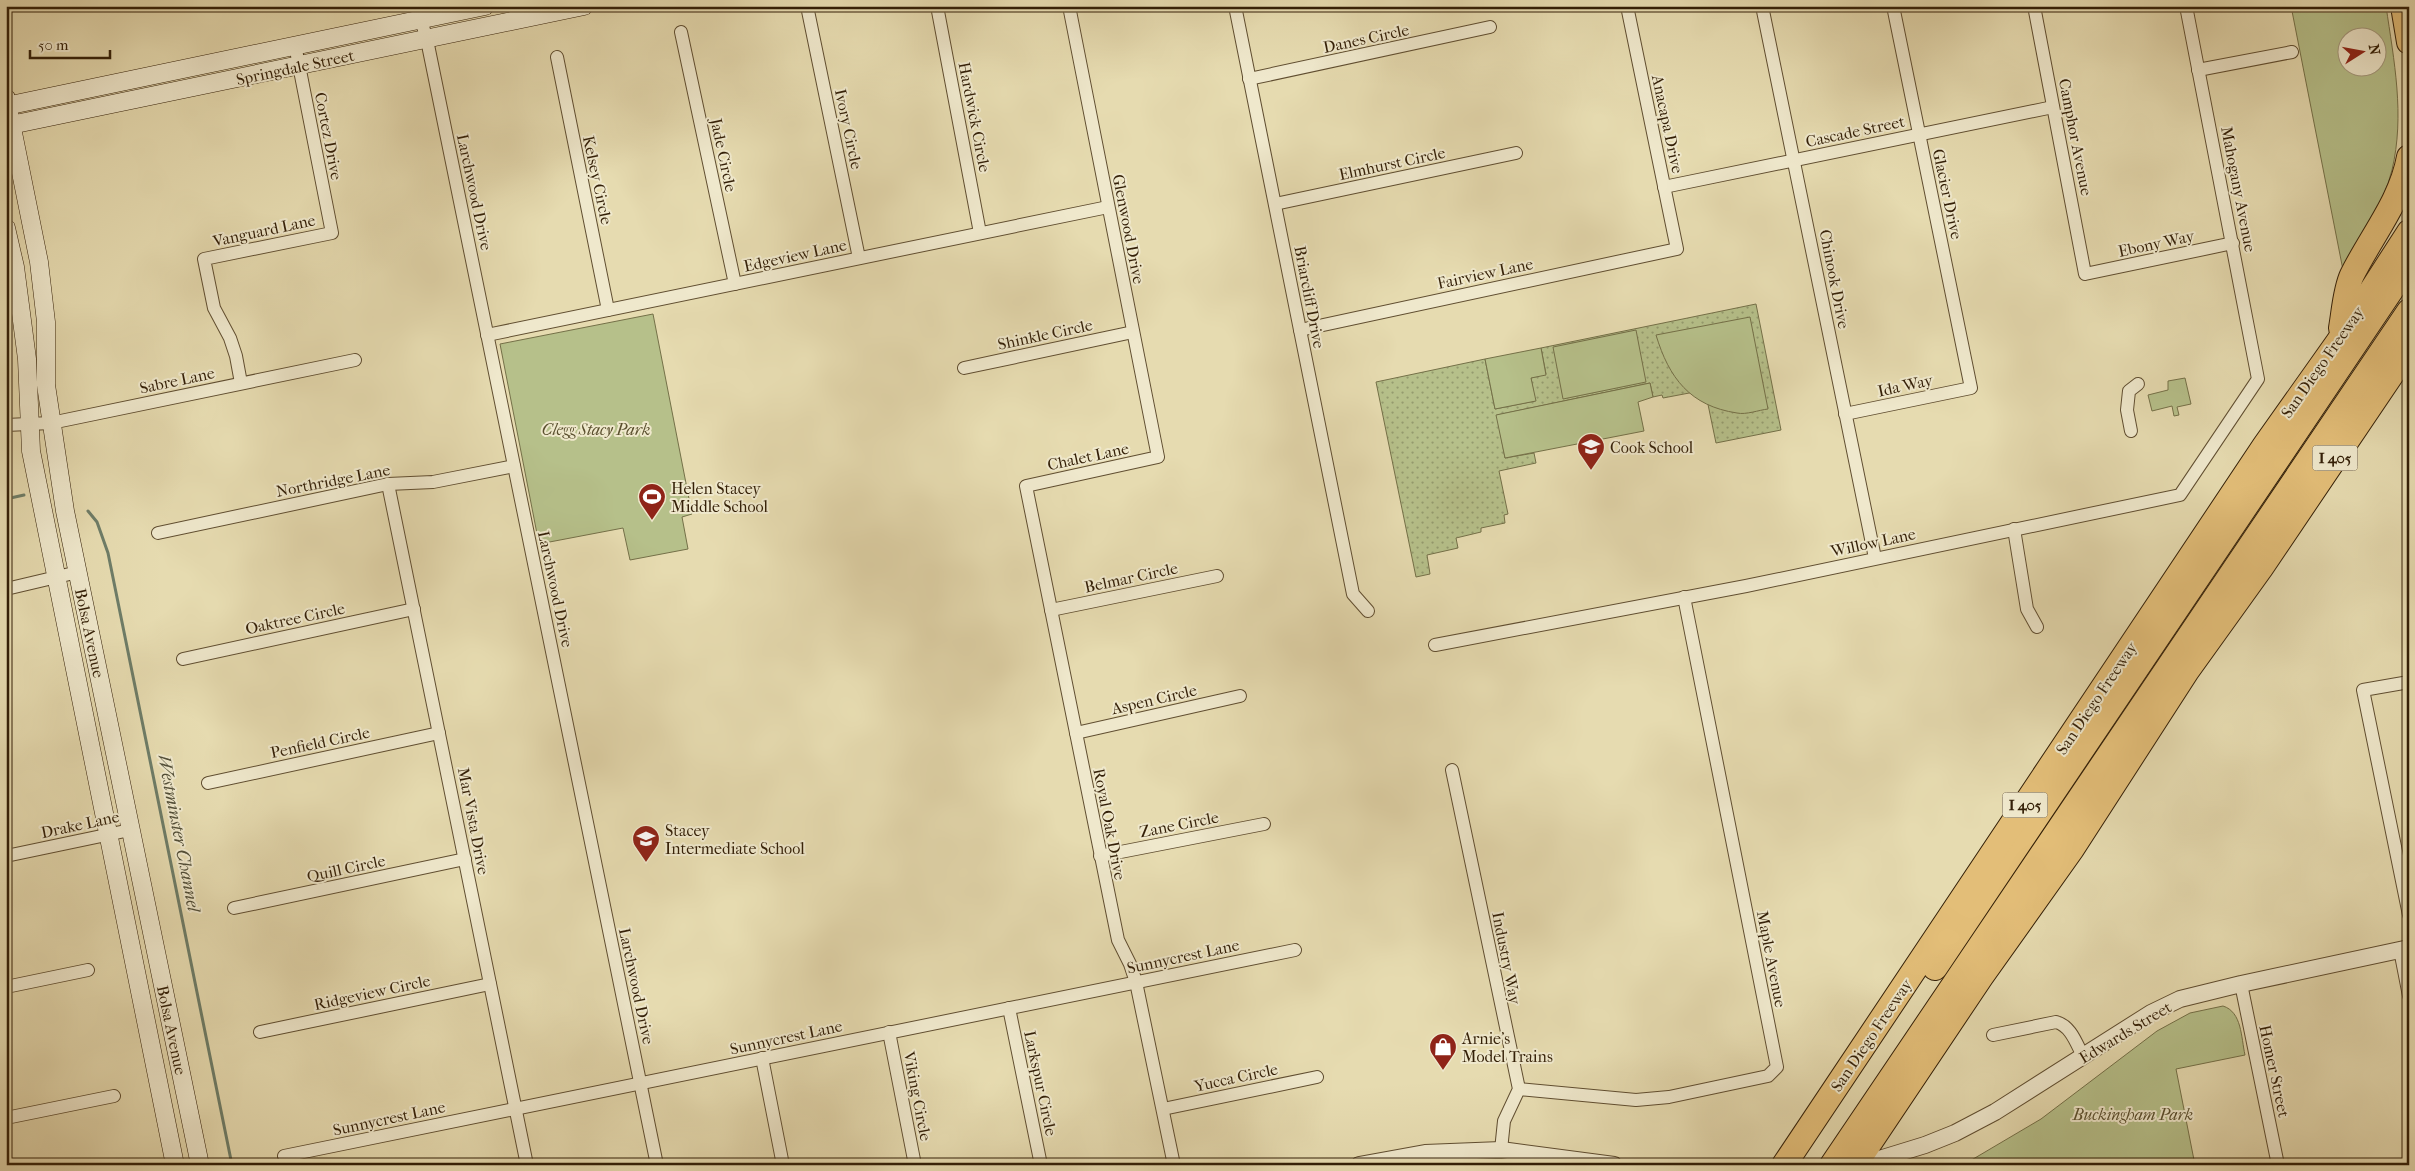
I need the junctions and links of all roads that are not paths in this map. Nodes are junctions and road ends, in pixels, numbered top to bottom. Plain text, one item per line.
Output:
1 (485, 6) edge
2 (584, 6) edge
3 (807, 6) edge
4 (937, 6) edge
5 (1069, 6) edge
6 (1235, 6) edge
7 (1627, 6) edge
8 (1762, 6) edge
9 (1893, 6) edge
10 (2034, 6) edge
11 (2186, 6) edge
12 (2403, 6) edge
13 (421, 20) junction
14 (1490, 27) dead end
15 (682, 32) dead end
16 (427, 40) junction
17 (2409, 42) edge
18 (295, 45) junction
19 (2292, 52) dead end
20 (557, 57) dead end
21 (299, 66) junction
22 (2198, 70) junction
23 (1250, 79) junction
24 (7, 103) edge
25 (2053, 107) junction
26 (9, 126) edge
27 (1919, 134) junction
28 (1516, 154) dead end
29 (2409, 157) edge
30 (1794, 160) junction
31 (1664, 187) junction
32 (1275, 204) junction
33 (1108, 207) junction
34 (6, 228) edge
35 (332, 232) joint
36 (2409, 232) edge
37 (980, 233) junction
38 (2233, 243) junction
39 (1677, 249) joint
40 (859, 258) junction
41 (2409, 264) edge
42 (2085, 274) joint
43 (734, 284) junction
44 (608, 310) junction
45 (2409, 311) edge
46 (1300, 330) junction
47 (1133, 332) junction
48 (488, 335) junction
49 (2338, 342) junction
50 (2409, 349) edge
51 (354, 360) dead end
52 (964, 368) dead end
53 (2409, 378) edge
54 (2258, 379) joint
55 (241, 383) junction
56 (2138, 384) dead end
57 (1971, 388) joint
58 (1845, 414) junction
59 (51, 423) junction
60 (6, 425) edge
61 (28, 426) junction
62 (2131, 431) dead end
63 (1158, 457) joint
64 (514, 466) junction
65 (388, 484) junction
66 (1026, 486) joint
67 (2014, 529) junction
68 (158, 533) dead end
69 (1874, 558) junction
70 (2261, 568) junction
71 (78, 572) junction
72 (1217, 576) dead end
73 (57, 578) junction
74 (6, 589) edge
75 (1684, 597) junction
76 (414, 609) junction
77 (1051, 610) junction
78 (1368, 611) dead end
79 (2038, 627) dead end
80 (1435, 645) dead end
81 (183, 659) dead end
82 (2409, 682) edge
83 (1240, 696) dead end
84 (439, 733) junction
85 (1076, 733) junction
86 (1452, 770) dead end
87 (208, 782) dead end
88 (1264, 824) dead end
89 (130, 830) junction
90 (108, 835) junction
91 (6, 856) edge
92 (1100, 856) junction
93 (465, 859) junction
94 (234, 908) dead end
95 (2409, 916) edge
96 (2404, 949) edge
97 (1295, 950) dead end
98 (88, 970) dead end
99 (1136, 982) junction
100 (490, 984) junction
101 (2241, 984) junction
102 (6, 987) edge
103 (2409, 996) edge
104 (1009, 1008) junction
105 (260, 1032) dead end
106 (889, 1032) junction
107 (1993, 1035) dead end
108 (2083, 1056) junction
109 (762, 1058) junction
110 (1317, 1077) dead end
111 (640, 1083) junction
112 (1519, 1089) junction
113 (114, 1096) dead end
114 (516, 1108) junction
115 (1163, 1109) junction
116 (6, 1118) edge
117 (1502, 1150) junction
118 (284, 1156) dead end
119 (176, 1165) edge
120 (200, 1165) edge
121 (527, 1165) edge
122 (657, 1165) edge
123 (783, 1165) edge
124 (915, 1165) edge
125 (1041, 1165) edge
126 (1174, 1165) edge
127 (1359, 1165) edge
128 (1614, 1165) edge
129 (1784, 1165) edge
130 (1803, 1165) edge
131 (1832, 1165) edge
132 (1855, 1165) edge
133 (1860, 1165) edge
134 (2278, 1165) edge

1 - 13 main road, Springdale Street
2 - 16 main road, Springdale Street
3 - 40 street, Ivory Circle
4 - 37 street, Hardwick Circle
5 - 33 street, Glenwood Drive
6 - 23 street, Briarcliff Drive
7 - 31 street, Anacapa Drive
8 - 30 street, Chinook Drive
9 - 27 street, Glacier Drive
10 - 25 street, Camphor Avenue
11 - 22 street, Mahogany Avenue
12 - 17 highway
13 - 16 street, Larchwood Drive
13 - 18 main road, Springdale Street
14 - 23 street, Danes Circle
15 - 43 street, Jade Circle
16 - 21 main road, Springdale Street
16 - 48 street, Larchwood Drive
18 - 21 street, Cortez Drive
18 - 24 main road, Springdale Street
19 - 22 street
20 - 44 street, Kelsey Circle
21 - 26 main road, Springdale Street
21 - 35 street, Cortez Drive
22 - 38 street, Mahogany Avenue
23 - 32 street, Briarcliff Drive
24 - 26 main road, Bolsa Avenue
25 - 27 street, Cascade Street
25 - 42 street, Camphor Avenue
26 - 59 main road, Bolsa Avenue
27 - 30 street, Cascade Street
27 - 57 street, Glacier Drive
28 - 32 street, Elmhurst Circle
29 - 49 highway
30 - 31 street, Cascade Street
30 - 58 street, Chinook Drive
31 - 39 street, Anacapa Drive
32 - 46 street, Briarcliff Drive
33 - 37 street, Edgeview Lane
33 - 47 street, Glenwood Drive
34 - 61 main road, Bolsa Avenue
35 - 55 street, Vanguard Lane
36 - 49 highway, San Diego Freeway / I 405
37 - 40 street, Edgeview Lane
38 - 42 street, Ebony Way
38 - 54 street, Mahogany Avenue
39 - 46 street, Fairview Lane
40 - 43 street, Edgeview Lane
41 - 130 highway
43 - 44 street, Edgeview Lane
44 - 48 street, Edgeview Lane
45 - 131 highway
46 - 78 street, Briarcliff Drive
47 - 52 street, Shinkle Circle
47 - 63 street, Glenwood Drive
48 - 64 street, Larchwood Drive
49 - 129 highway, San Diego Freeway / I 405
50 - 70 highway, I 405
51 - 55 street, Sabre Lane
53 - 70 highway
54 - 67 street, Willow Lane
55 - 59 street, Sabre Lane
56 - 62 street
57 - 58 street, Ida Way
58 - 69 street, Chinook Drive
59 - 61 street, Sabre Lane
59 - 71 main road, Bolsa Avenue
60 - 61 street, Sabre Lane
61 - 73 main road, Bolsa Avenue
63 - 66 street, Chalet Lane
64 - 65 street, Northridge Lane
64 - 111 street, Larchwood Drive
65 - 68 street, Northridge Lane
65 - 76 street, Mar Vista Drive
66 - 77 street, Royal Oak Drive
67 - 69 street, Willow Lane
67 - 79 street
69 - 75 street, Willow Lane
70 - 132 highway, I 405
71 - 73 street
71 - 89 main road, Bolsa Avenue
72 - 77 street, Belmar Circle
73 - 74 street
73 - 90 main road, Bolsa Avenue
75 - 80 street, Willow Lane
75 - 112 street, Maple Avenue
76 - 81 street, Oaktree Circle
76 - 84 street, Mar Vista Drive
77 - 85 street, Royal Oak Drive
82 - 95 street
83 - 85 street, Aspen Circle
84 - 87 street, Penfield Circle
84 - 93 street, Mar Vista Drive
85 - 92 street, Royal Oak Drive
86 - 112 street, Industry Way
88 - 92 street, Zane Circle
89 - 90 street, Drake Lane
89 - 120 main road, Bolsa Avenue
90 - 91 street, Drake Lane
90 - 119 main road, Bolsa Avenue
92 - 99 street, Royal Oak Drive
93 - 94 street, Quill Circle
93 - 100 street, Mar Vista Drive
96 - 101 street, Edwards Street
96 - 103 street
97 - 99 street, Sunnycrest Lane
98 - 102 street
99 - 104 street, Sunnycrest Lane
99 - 115 street, Royal Oak Drive
100 - 105 street, Ridgeview Circle
100 - 114 street, Mar Vista Drive
101 - 108 street, Edwards Street
101 - 134 street, Homer Street
104 - 106 street, Sunnycrest Lane
104 - 125 street, Larkspur Circle
106 - 109 street, Sunnycrest Lane
106 - 124 street, Viking Circle
107 - 108 street
108 - 133 street, Edwards Street
109 - 111 street, Sunnycrest Lane
109 - 123 street
110 - 115 street, Yucca Circle
111 - 114 street, Sunnycrest Lane
111 - 122 street, Larchwood Drive
112 - 117 street
113 - 116 street
114 - 118 street, Sunnycrest Lane
114 - 121 street, Mar Vista Drive
115 - 126 street, Royal Oak Drive
117 - 127 street
117 - 128 street

